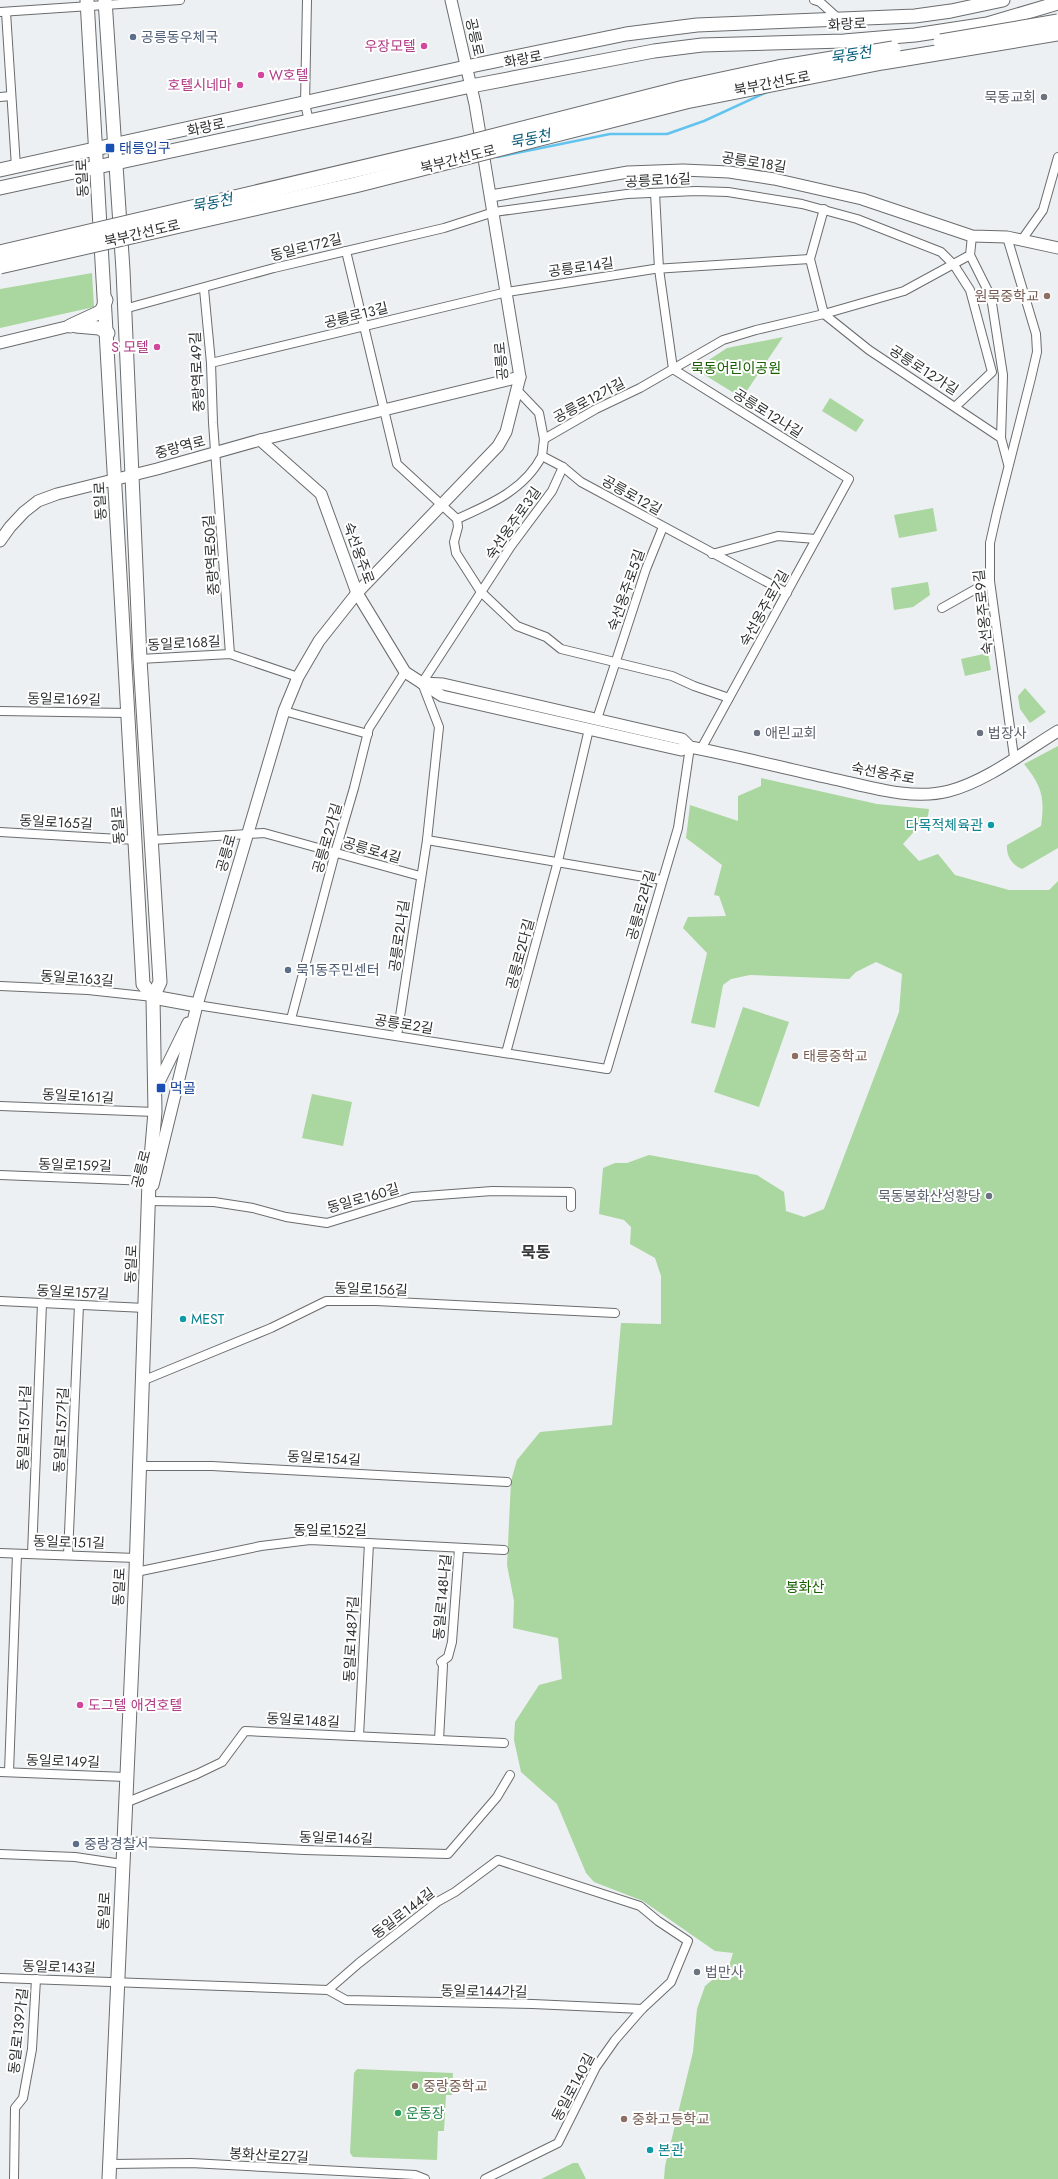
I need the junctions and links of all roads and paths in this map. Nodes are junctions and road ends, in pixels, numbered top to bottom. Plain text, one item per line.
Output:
1 (180, 0) edge
2 (307, 0) edge
3 (451, 0) edge
4 (814, 0) edge
5 (1003, 0) edge
6 (87, 3) edge
7 (105, 3) edge
8 (1058, 3) edge
9 (3, 12) edge
10 (840, 20) junction
11 (1058, 22) edge
12 (1058, 33) edge
13 (4, 38) edge
14 (466, 67) junction
15 (471, 86) junction
16 (11, 96) junction
17 (0, 97) edge
18 (305, 104) junction
19 (309, 121) junction
20 (114, 146) junction
21 (96, 149) junction
22 (1058, 157) edge
23 (115, 163) junction
24 (16, 167) junction
25 (97, 168) junction
26 (0, 170) edge
27 (1054, 187) edge
28 (0, 188) edge
29 (655, 192) junction
30 (491, 193) junction
31 (824, 209) junction
32 (494, 212) junction
33 (972, 236) junction
34 (1007, 237) junction
35 (1021, 241) junction
36 (1058, 248) edge
37 (346, 251) junction
38 (0, 253) edge
39 (970, 254) junction
40 (810, 259) junction
41 (954, 264) junction
42 (0, 266) edge
43 (659, 269) junction
44 (204, 289) junction
45 (507, 292) junction
46 (106, 300) junction
47 (124, 309) junction
48 (824, 314) junction
49 (70, 326) junction
50 (365, 326) junction
51 (108, 333) junction
52 (0, 343) edge
53 (211, 363) junction
54 (673, 370) junction
55 (520, 377) junction
56 (517, 390) junction
57 (956, 406) junction
58 (384, 409) junction
59 (1001, 438) junction
60 (544, 439) junction
61 (260, 440) junction
62 (216, 453) junction
63 (542, 456) junction
64 (1009, 464) junction
65 (563, 467) junction
66 (130, 476) junction
67 (115, 479) junction
68 (849, 479) joint
69 (441, 506) junction
70 (458, 520) junction
71 (663, 527) junction
72 (117, 530) junction
73 (133, 530) junction
74 (816, 539) junction
75 (0, 541) edge
76 (712, 554) junction
77 (990, 581) junction
78 (481, 592) junction
79 (357, 593) junction
80 (787, 593) junction
81 (942, 608) dead end
82 (123, 642) junction
83 (139, 642) junction
84 (230, 654) junction
85 (140, 659) junction
86 (616, 662) junction
87 (405, 672) junction
88 (298, 677) junction
89 (422, 684) junction
90 (729, 698) junction
91 (126, 699) junction
92 (142, 699) junction
93 (0, 710) edge
94 (284, 710) junction
95 (127, 713) junction
96 (597, 719) junction
97 (589, 728) junction
98 (1058, 731) edge
99 (368, 734) junction
100 (690, 747) junction
101 (701, 749) junction
102 (1014, 757) junction
103 (0, 832) edge
104 (248, 833) junction
105 (136, 840) junction
106 (152, 840) junction
107 (427, 840) junction
108 (335, 853) junction
109 (558, 861) junction
110 (420, 876) junction
111 (662, 880) junction
112 (159, 952) junction
113 (142, 953) junction
114 (0, 986) edge
115 (153, 997) junction
116 (197, 1005) junction
117 (291, 1019) junction
118 (397, 1036) junction
119 (506, 1053) junction
120 (607, 1069) joint
121 (156, 1088) junction
122 (0, 1106) edge
123 (155, 1112) junction
124 (0, 1175) edge
125 (149, 1181) junction
126 (149, 1201) junction
127 (571, 1207) dead end
128 (0, 1301) edge
129 (42, 1303) junction
130 (79, 1305) junction
131 (145, 1308) junction
132 (615, 1313) dead end
133 (142, 1382) junction
134 (139, 1466) junction
135 (507, 1482) dead end
136 (369, 1543) junction
137 (458, 1548) junction
138 (504, 1550) dead end
139 (0, 1553) edge
140 (17, 1554) junction
141 (32, 1554) junction
142 (68, 1555) junction
143 (136, 1558) junction
144 (136, 1572) junction
145 (359, 1736) junction
146 (439, 1740) junction
147 (504, 1743) dead end
148 (0, 1772) edge
149 (9, 1772) junction
150 (510, 1775) dead end
151 (126, 1777) junction
152 (125, 1803) junction
153 (123, 1842) junction
154 (0, 1854) edge
155 (122, 1864) junction
156 (688, 1941) joint
157 (0, 1978) edge
158 (36, 1979) junction
159 (116, 1983) junction
160 (328, 1990) junction
161 (642, 2009) junction
162 (110, 2164) junction
163 (14, 2179) edge
164 (109, 2179) edge
165 (425, 2179) edge
166 (485, 2179) edge

1 - 7 street
2 - 18 street
3 - 14 street, 공릉로
4 - 10 street
5 - 10 main road, 화랑로
6 - 7 street
6 - 9 street
6 - 21 main road, 동일로
7 - 20 main road, 동일로
8 - 15 main road, 화랑로
9 - 13 street
10 - 14 main road, 화랑로
11 - 38 highway, 북부간선도로, bridge
12 - 42 highway, 북부간선도로, bridge
13 - 16 street
14 - 15 street, 공릉로
14 - 18 main road, 화랑로
15 - 19 main road, 화랑로
15 - 30 street, 공릉로, bridge
16 - 17 street
16 - 24 street
18 - 19 street
18 - 20 main road, 화랑로
19 - 23 main road, 화랑로
20 - 21 main road, 화랑로
20 - 23 main road, 동일로
21 - 24 main road, 화랑로
21 - 25 main road, 동일로
22 - 27 street
23 - 25 main road, 화랑로
23 - 47 main road, 동일로, bridge
24 - 26 main road, 화랑로
25 - 28 main road, 화랑로
25 - 46 main road, 동일로, bridge
27 - 35 street
29 - 31 street, 공릉로16길
29 - 32 street, 공릉로16길
29 - 43 street
30 - 32 street, 공릉로
30 - 33 street, 공릉로18길
31 - 40 street
31 - 41 street, 공릉로16길
32 - 37 street, 동일로172길
32 - 45 street, 공릉로
33 - 34 street, 공릉로18길
33 - 39 street
34 - 35 street, 공릉로18길
34 - 64 street, 숙선옹주로9길
35 - 36 street, 공릉로18길
37 - 44 street, 동일로172길
37 - 50 street
39 - 41 street, 공릉로12가길
39 - 59 street
40 - 43 street, 공릉로14길
40 - 48 street
41 - 48 street, 공릉로12가길
41 - 57 street, 공릉로12가길
43 - 45 street, 공릉로14길
43 - 54 street
44 - 47 street, 동일로172길
44 - 53 street, 중랑역로49길
45 - 50 street, 공릉로13길
45 - 55 street, 공릉로
46 - 49 main road
46 - 51 main road, 동일로
47 - 66 main road, 동일로
48 - 54 street, 공릉로12가길
48 - 57 street, 공릉로12가길
49 - 51 main road
49 - 52 street
50 - 53 street, 공릉로13길
50 - 58 street
51 - 67 main road, 동일로
53 - 62 street, 중랑역로49길
54 - 60 street, 공릉로12가길
54 - 68 street, 공릉로12나길
55 - 56 street, 공릉로
55 - 58 street, 중랑역로
56 - 60 street
56 - 69 street, 공릉로
57 - 59 street
58 - 61 street, 중랑역로
58 - 69 street
59 - 64 street
60 - 63 street
61 - 62 street, 중랑역로
61 - 79 street, 숙선옹주로
62 - 66 street, 중랑역로
62 - 84 street, 중랑역로50길
63 - 65 street, 공릉로12길
63 - 70 street
64 - 77 street, 숙선옹주로9길
65 - 71 street, 공릉로12길
65 - 78 street, 숙선옹주로3길
66 - 67 street, 중랑역로
66 - 73 main road, 동일로
67 - 72 main road, 동일로
67 - 75 street, 중랑역로
68 - 74 street, 숙선옹주로7길
69 - 70 street
69 - 79 street, 공릉로
70 - 78 street
71 - 76 street, 공릉로12길
71 - 86 street, 숙선옹주로5길
72 - 73 main road
72 - 82 main road, 동일로
73 - 83 main road, 동일로
74 - 76 street
74 - 80 street, 숙선옹주로7길
76 - 80 street, 공릉로12길
77 - 81 street
77 - 102 street, 숙선옹주로9길
78 - 86 street
78 - 89 street, 숙선옹주로3길
79 - 87 street, 숙선옹주로
79 - 88 street, 공릉로
80 - 90 street, 숙선옹주로7길
82 - 83 main road
82 - 91 main road, 동일로
83 - 85 main road, 동일로
84 - 85 street, 동일로168길
84 - 88 street, 동일로168길
85 - 92 main road, 동일로
86 - 90 street
86 - 96 street, 숙선옹주로5길
87 - 89 street, 숙선옹주로
87 - 99 street, 공릉로2가길
88 - 94 street, 공릉로
89 - 96 street, 숙선옹주로
89 - 97 street, 숙선옹주로
89 - 107 street, 공릉로2나길
90 - 101 street, 숙선옹주로7길
91 - 92 main road
91 - 95 main road, 동일로
92 - 106 main road, 동일로
93 - 95 street, 동일로169길
94 - 99 street
94 - 104 street, 공릉로
95 - 105 main road, 동일로
96 - 100 street, 숙선옹주로
97 - 100 street, 숙선옹주로
97 - 109 street, 공릉로2다길
98 - 102 street, 숙선옹주로
99 - 108 street, 공릉로2가길
100 - 101 street, 숙선옹주로
100 - 111 street, 공릉로2라길
101 - 102 street, 숙선옹주로
103 - 105 street, 동일로165길
104 - 106 street
104 - 108 street, 공릉로4길
104 - 116 street, 공릉로
105 - 113 main road, 동일로
106 - 112 main road, 동일로
107 - 109 street
107 - 110 street, 공릉로2나길
108 - 110 street, 공릉로4길
108 - 117 street, 공릉로2가길
109 - 111 street
109 - 119 street, 공릉로2다길
110 - 118 street, 공릉로2나길
111 - 120 street, 공릉로2라길
112 - 113 main road
112 - 115 main road, 동일로
113 - 115 main road, 동일로
114 - 115 street, 동일로163길
115 - 116 main road
115 - 121 main road, 동일로
116 - 117 street, 공릉로2길
116 - 121 street, 공릉로
116 - 126 street, 공릉로
117 - 118 street, 공릉로2길
118 - 119 street, 공릉로2길
119 - 120 street, 공릉로2길
121 - 123 main road, 동일로
122 - 123 street, 동일로161길
123 - 125 main road, 동일로
124 - 125 street, 동일로159길
125 - 126 main road, 동일로
126 - 127 street, 동일로160길
126 - 131 main road, 동일로
128 - 129 street, 동일로157길
129 - 130 street, 동일로157길
129 - 141 street, 동일로157나길
130 - 131 street, 동일로157길
130 - 142 street, 동일로157가길
131 - 133 main road, 동일로
132 - 133 street, 동일로156길
133 - 134 main road, 동일로
134 - 135 street, 동일로154길
134 - 143 main road, 동일로
136 - 137 street, 동일로152길
136 - 144 street, 동일로152길
136 - 145 street, 동일로148가길
137 - 138 street, 동일로152길
137 - 146 street, 동일로148나길
139 - 140 street, 동일로151길
140 - 141 street, 동일로151길
140 - 149 street
141 - 142 street, 동일로151길
142 - 143 street, 동일로151길
143 - 144 main road, 동일로
144 - 151 main road, 동일로
145 - 146 street, 동일로148길
145 - 152 street, 동일로148길
146 - 147 street, 동일로148길
148 - 149 street, 동일로149길
149 - 151 street, 동일로149길
150 - 153 street, 동일로146길
151 - 152 main road, 동일로
152 - 153 main road, 동일로
153 - 155 main road, 동일로
154 - 155 street
155 - 159 main road, 동일로
156 - 160 street, 동일로144길
156 - 161 street, 동일로140길
157 - 158 street, 동일로143길
158 - 159 street, 동일로143길
158 - 163 street, 동일로139가길
159 - 160 street
159 - 162 main road, 동일로
160 - 161 street, 동일로144가길
161 - 166 street, 동일로140길
162 - 164 main road, 동일로
162 - 165 street, 봉화산로27길

